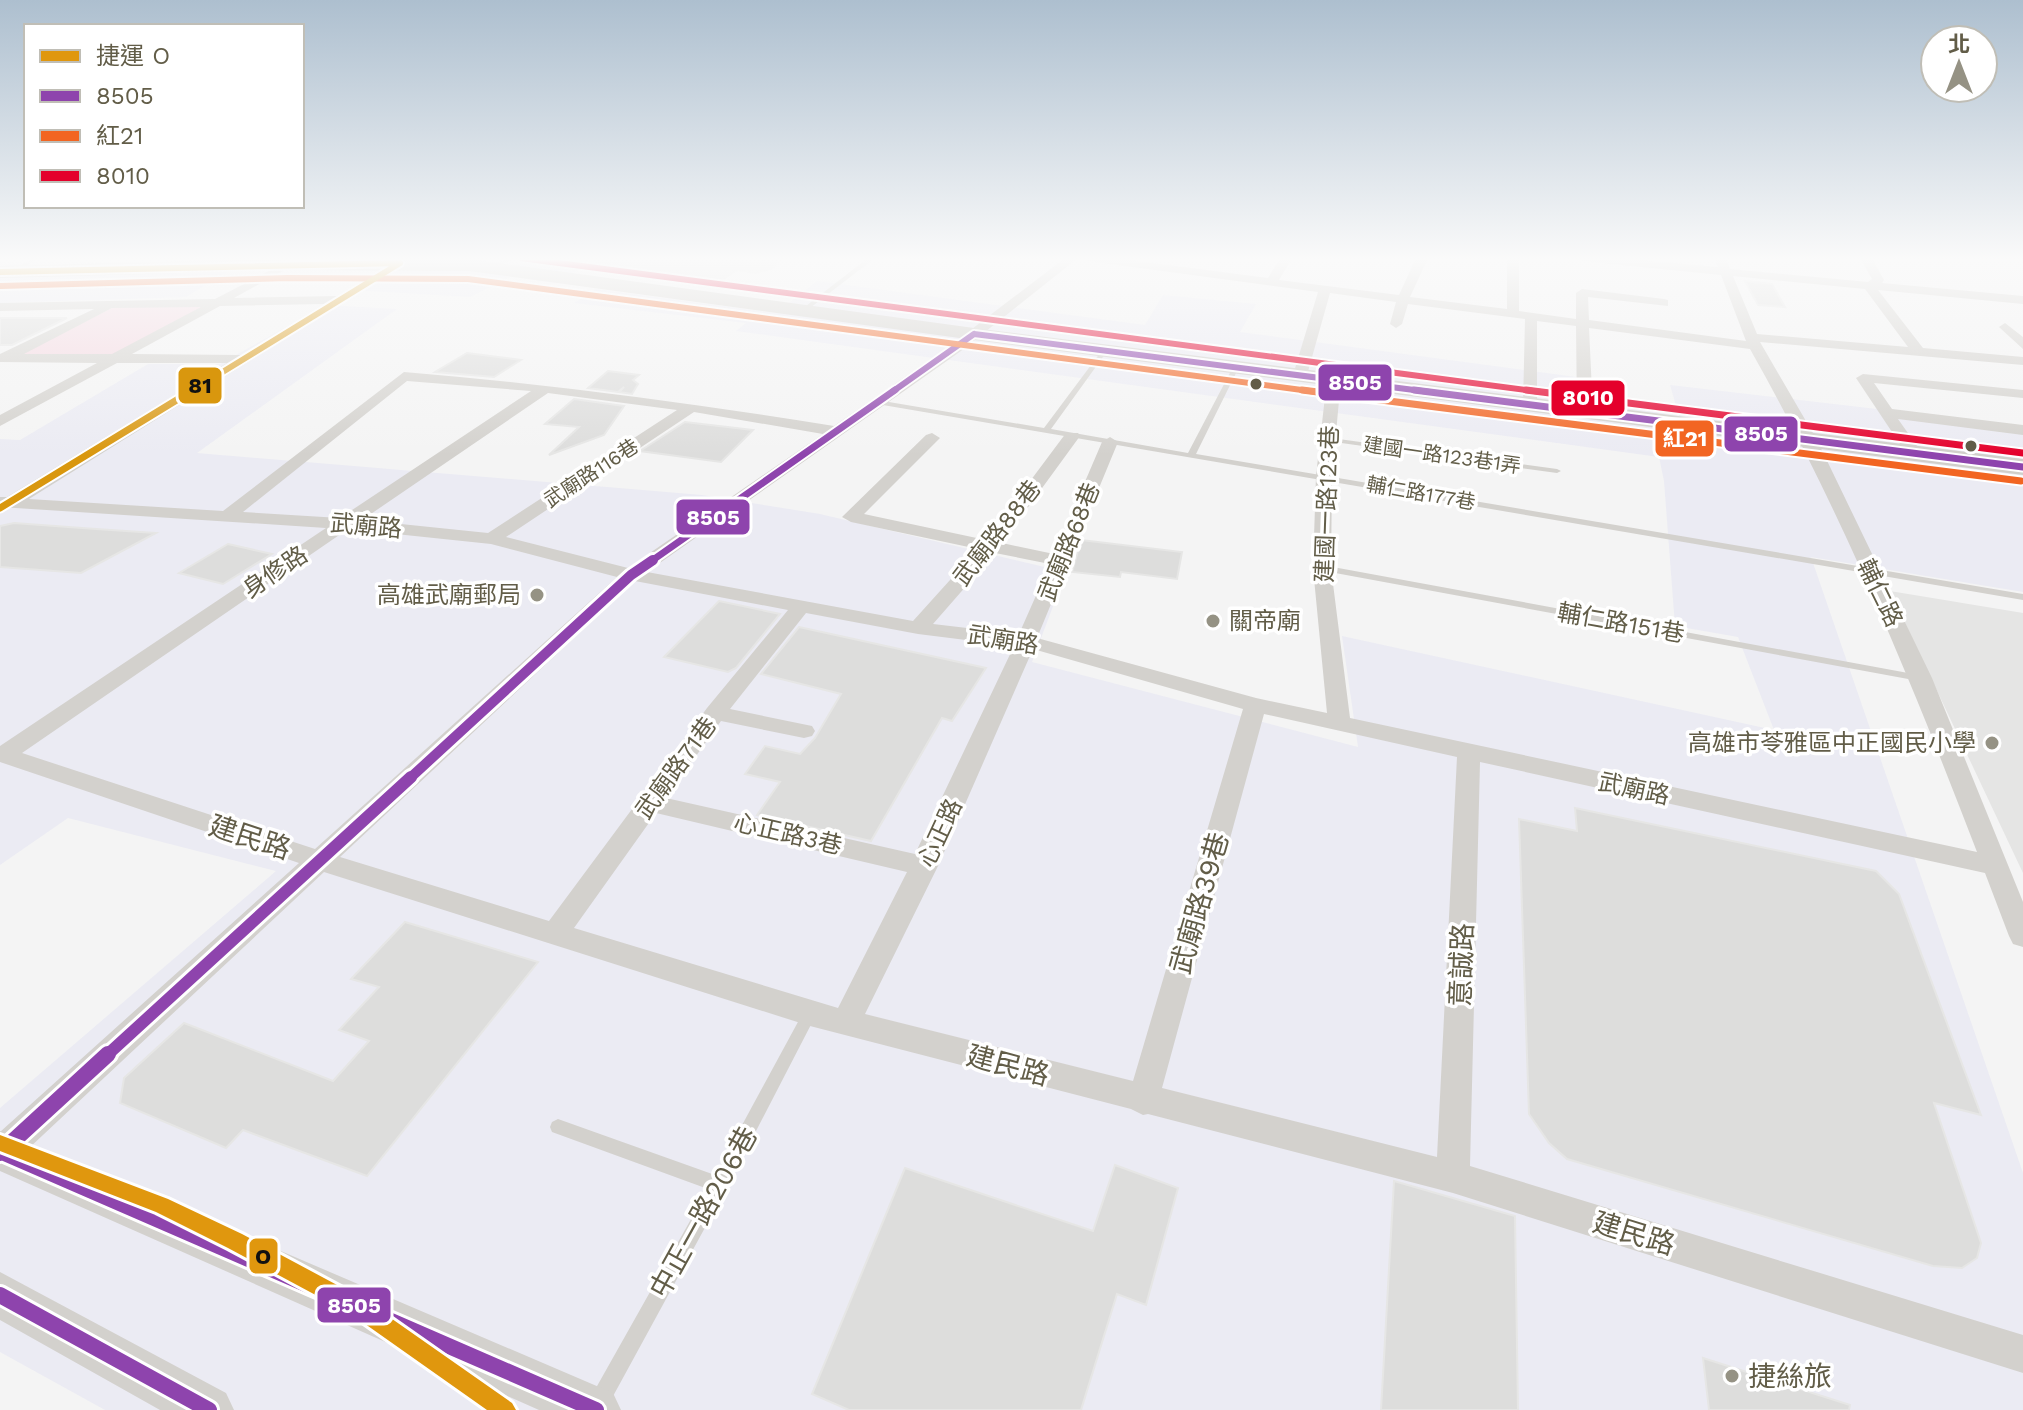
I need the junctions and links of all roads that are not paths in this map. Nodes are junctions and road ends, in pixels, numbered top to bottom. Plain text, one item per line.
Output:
1 (1582, 323) edge
2 (73, 324) edge
3 (177, 324) edge
4 (302, 324) edge
5 (902, 324) edge
6 (987, 324) edge
7 (1315, 324) edge
8 (1531, 324) edge
9 (1589, 324) edge
10 (1746, 324) edge
11 (1898, 324) edge
12 (2005, 327) dead end
13 (974, 334) junction
14 (1753, 342) junction
15 (2023, 345) edge
16 (1105, 350) junction
17 (1919, 352) junction
18 (2, 358) edge
19 (114, 358) junction
20 (245, 359) junction
21 (2023, 361) edge
22 (1236, 367) junction
23 (1300, 375) junction
24 (1334, 379) junction
25 (545, 388) junction
26 (2023, 394) edge
27 (877, 402) junction
28 (1530, 405) junction
29 (691, 407) junction
30 (1585, 413) junction
31 (1887, 413) junction
32 (0, 421) edge
33 (2023, 430) edge
34 (836, 431) junction
35 (1046, 431) junction
36 (1072, 436) junction
37 (932, 438) dead end
38 (1327, 439) junction
39 (1809, 440) junction
40 (1110, 442) junction
41 (1914, 453) junction
42 (1191, 455) junction
43 (2023, 467) edge
44 (1557, 471) dead end
45 (1324, 476) junction
46 (3, 504) edge
47 (227, 516) junction
48 (347, 524) junction
49 (491, 539) junction
50 (992, 545) junction
51 (1061, 561) junction
52 (1322, 568) junction
53 (1868, 571) junction
54 (631, 575) junction
55 (2023, 597) edge
56 (801, 606) junction
57 (918, 628) junction
58 (1027, 641) junction
59 (1921, 678) junction
60 (1255, 705) junction
61 (715, 713) junction
62 (1339, 724) junction
63 (804, 731) dead end
64 (1469, 754) junction
65 (1, 755) edge
66 (650, 803) junction
67 (318, 860) junction
68 (1993, 865) junction
69 (925, 866) junction
70 (555, 934) junction
71 (2023, 936) edge
72 (810, 1013) junction
73 (846, 1022) junction
74 (1143, 1101) junction
75 (558, 1127) dead end
76 (1, 1152) edge
77 (1453, 1177) junction
78 (719, 1185) junction
79 (0, 1295) edge
80 (2023, 1354) edge
81 (209, 1410) edge
82 (595, 1410) edge

1 - 30 street
2 - 18 street
3 - 19 street
4 - 20 street
5 - 13 main road
6 - 13 street
7 - 23 street
8 - 28 street
9 - 14 street
10 - 14 street, 輔仁路
11 - 17 street
12 - 15 street
13 - 16 main road
13 - 27 street
14 - 17 street
14 - 39 street, 輔仁路
16 - 22 main road
16 - 35 lane
17 - 21 street
18 - 19 street
19 - 20 street
19 - 32 street
20 - 46 street
22 - 23 main road
22 - 42 lane
23 - 24 main road
24 - 28 main road
24 - 38 street, 建國一路123巷
25 - 29 street
25 - 47 street
25 - 48 street, 身修路
26 - 31 street
27 - 34 street
27 - 35 lane, 輔仁路177巷
28 - 30 main road
29 - 34 street
29 - 49 street, 武廟路116巷
30 - 39 main road
31 - 33 street
31 - 41 street
34 - 54 street
35 - 36 lane, 輔仁路177巷
36 - 40 lane, 輔仁路177巷
36 - 50 street, 武廟路88巷
37 - 50 street
38 - 44 lane, 建國一路123巷1弄
38 - 45 street, 建國一路123巷
39 - 41 main road
39 - 53 street, 輔仁路
40 - 42 lane, 輔仁路177巷
40 - 51 street, 武廟路68巷
41 - 43 main road
42 - 45 lane, 輔仁路177巷
45 - 52 street, 建國一路123巷
45 - 53 lane, 輔仁路177巷
46 - 47 street, 武廟路
47 - 48 street, 武廟路
48 - 49 street, 武廟路
48 - 65 street, 身修路
49 - 54 street, 武廟路
50 - 51 street
50 - 57 street, 武廟路88巷
51 - 58 street, 武廟路68巷
52 - 59 lane, 輔仁路151巷
52 - 62 street, 建國一路123巷
53 - 55 lane, 輔仁路177巷
53 - 59 street, 輔仁路
54 - 56 street, 武廟路
54 - 67 street
56 - 57 street, 武廟路
56 - 61 street, 武廟路71巷
57 - 58 street, 武廟路
58 - 60 street, 武廟路
58 - 69 street, 心正路
59 - 68 street, 輔仁路
60 - 62 street, 武廟路
60 - 74 street, 武廟路39巷
61 - 63 street
61 - 66 street, 武廟路71巷
62 - 64 street, 武廟路
64 - 68 street, 武廟路
64 - 77 street, 意誠路
65 - 67 street, 建民路
66 - 69 street, 心正路3巷
66 - 70 street, 武廟路71巷
67 - 70 street, 建民路
67 - 76 street
68 - 71 street, 輔仁路
69 - 73 street, 心正路
70 - 72 street, 建民路
72 - 73 street, 建民路
72 - 78 lane, 中正一路206巷
73 - 74 street, 建民路
74 - 77 street, 建民路
75 - 78 lane
76 - 82 street
77 - 80 street, 建民路
78 - 82 lane, 中正一路206巷
79 - 81 street

